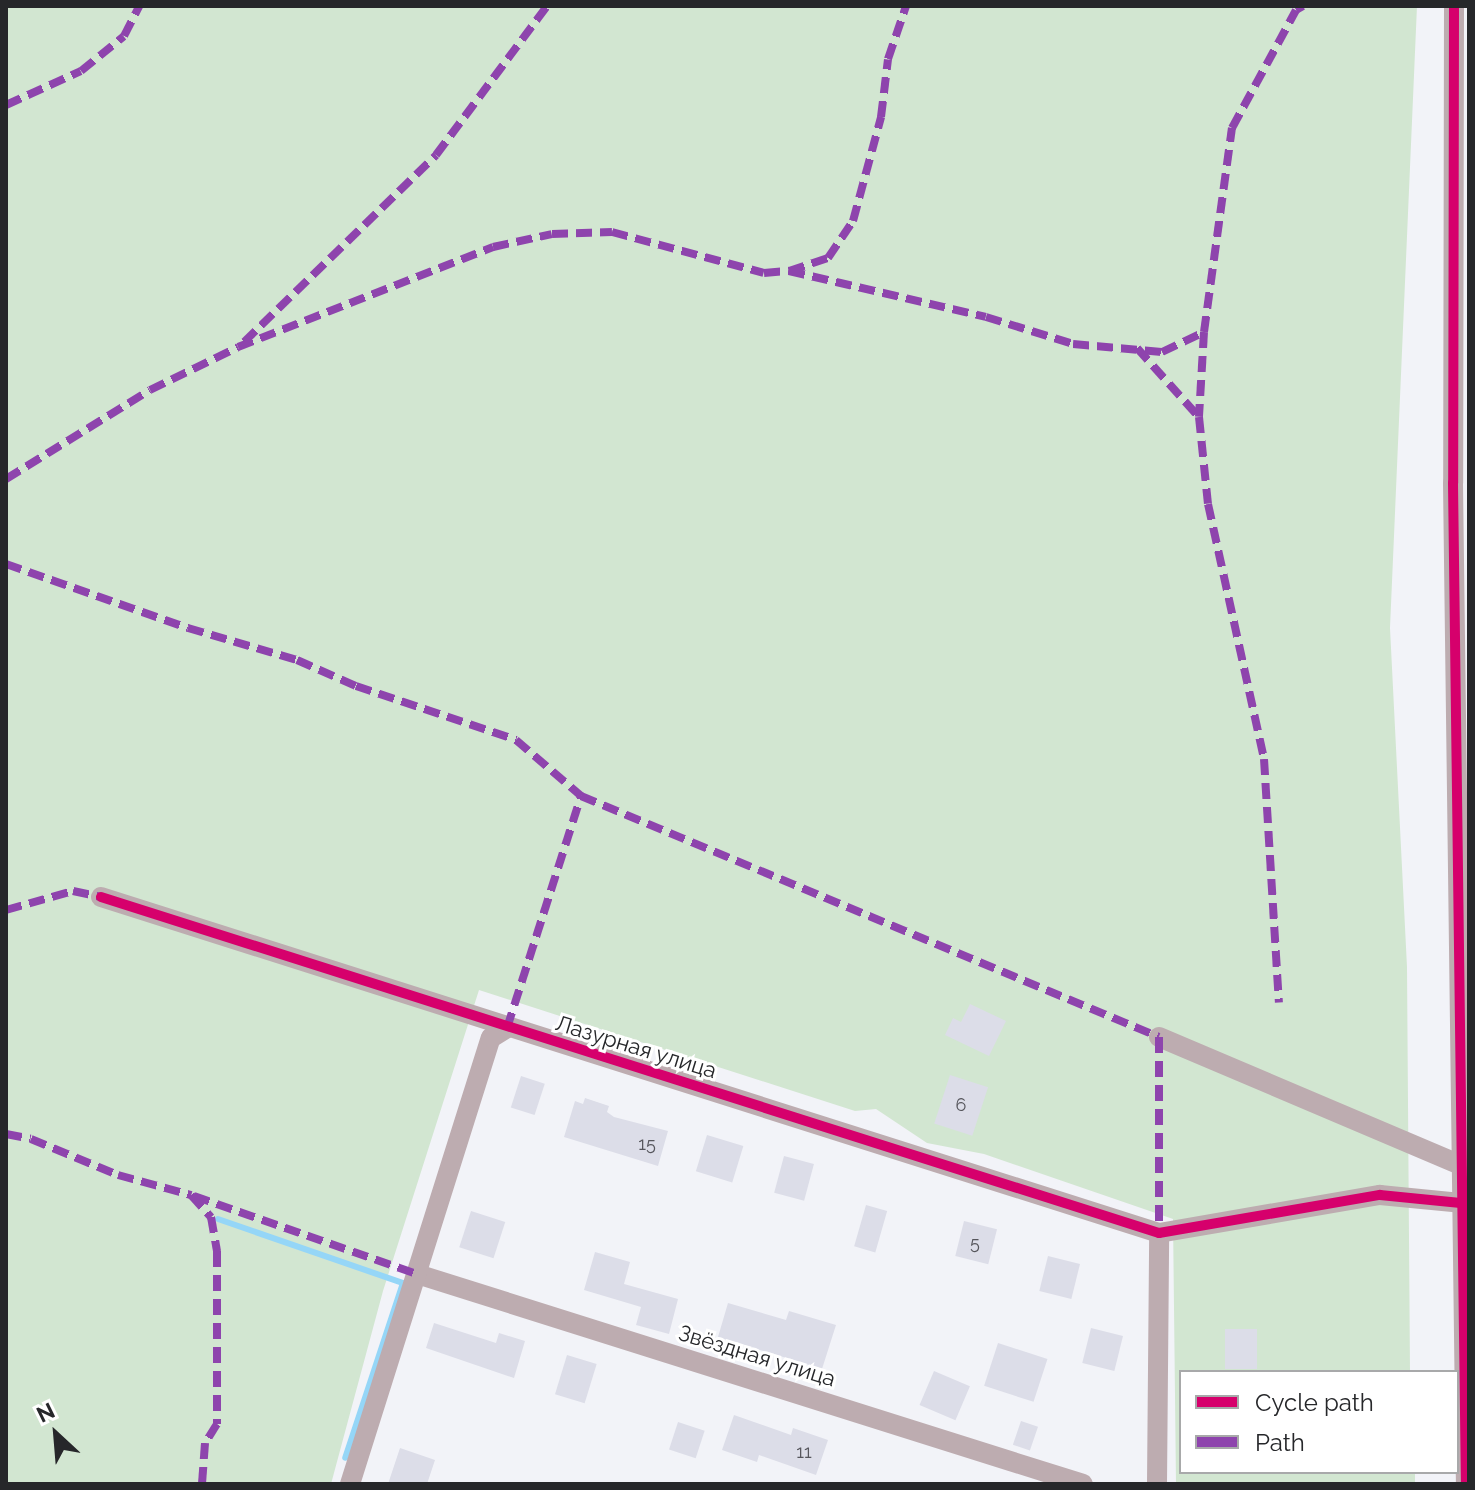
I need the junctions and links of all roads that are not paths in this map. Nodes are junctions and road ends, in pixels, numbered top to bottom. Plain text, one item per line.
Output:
1 (1454, 6) edge
2 (1461, 483) edge
3 (101, 897) dead end
4 (507, 1028) junction
5 (1159, 1037) dead end
6 (1460, 1165) junction
7 (1461, 1203) junction
8 (1159, 1233) junction
9 (417, 1274) junction
10 (352, 1484) edge
11 (1083, 1484) edge
12 (1157, 1484) edge
13 (1466, 1484) edge

1 - 2 street
2 - 6 street
3 - 4 street, Лазурная улица
4 - 8 street, Лазурная улица
4 - 9 street
5 - 6 street
6 - 7 street
7 - 8 street
7 - 13 street
8 - 12 street
9 - 10 street
9 - 11 street, Звёздная улица

